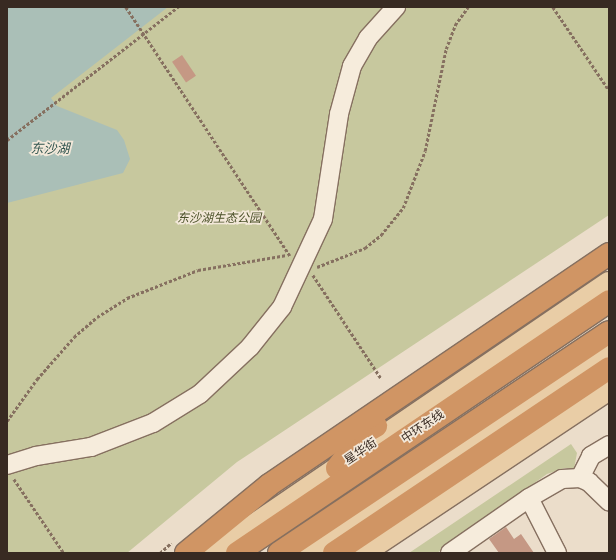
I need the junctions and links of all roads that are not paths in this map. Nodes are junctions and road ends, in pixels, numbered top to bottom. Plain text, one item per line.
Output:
1 (396, 7) edge
2 (609, 254) edge
3 (609, 269) edge
4 (609, 283) edge
5 (609, 301) edge
6 (609, 332) edge
7 (609, 352) edge
8 (609, 368) edge
9 (609, 389) edge
10 (609, 445) edge
11 (337, 468) junction
12 (9, 470) edge
13 (580, 478) junction
14 (529, 498) junction
15 (609, 501) edge
16 (186, 553) edge
17 (213, 553) edge
18 (237, 553) edge
19 (279, 553) edge
20 (310, 553) edge
21 (334, 553) edge
22 (363, 553) edge
23 (450, 553) edge
24 (558, 553) edge

1 - 12 street
2 - 16 highway
3 - 11 highway
4 - 11 main road, 星华街
5 - 18 highway, 中环东线
6 - 19 highway, 中环东线
7 - 20 main road
8 - 21 highway
9 - 22 main road
10 - 13 street
11 - 17 main road, 星华街
13 - 14 street
13 - 15 street
14 - 23 street
14 - 24 street

